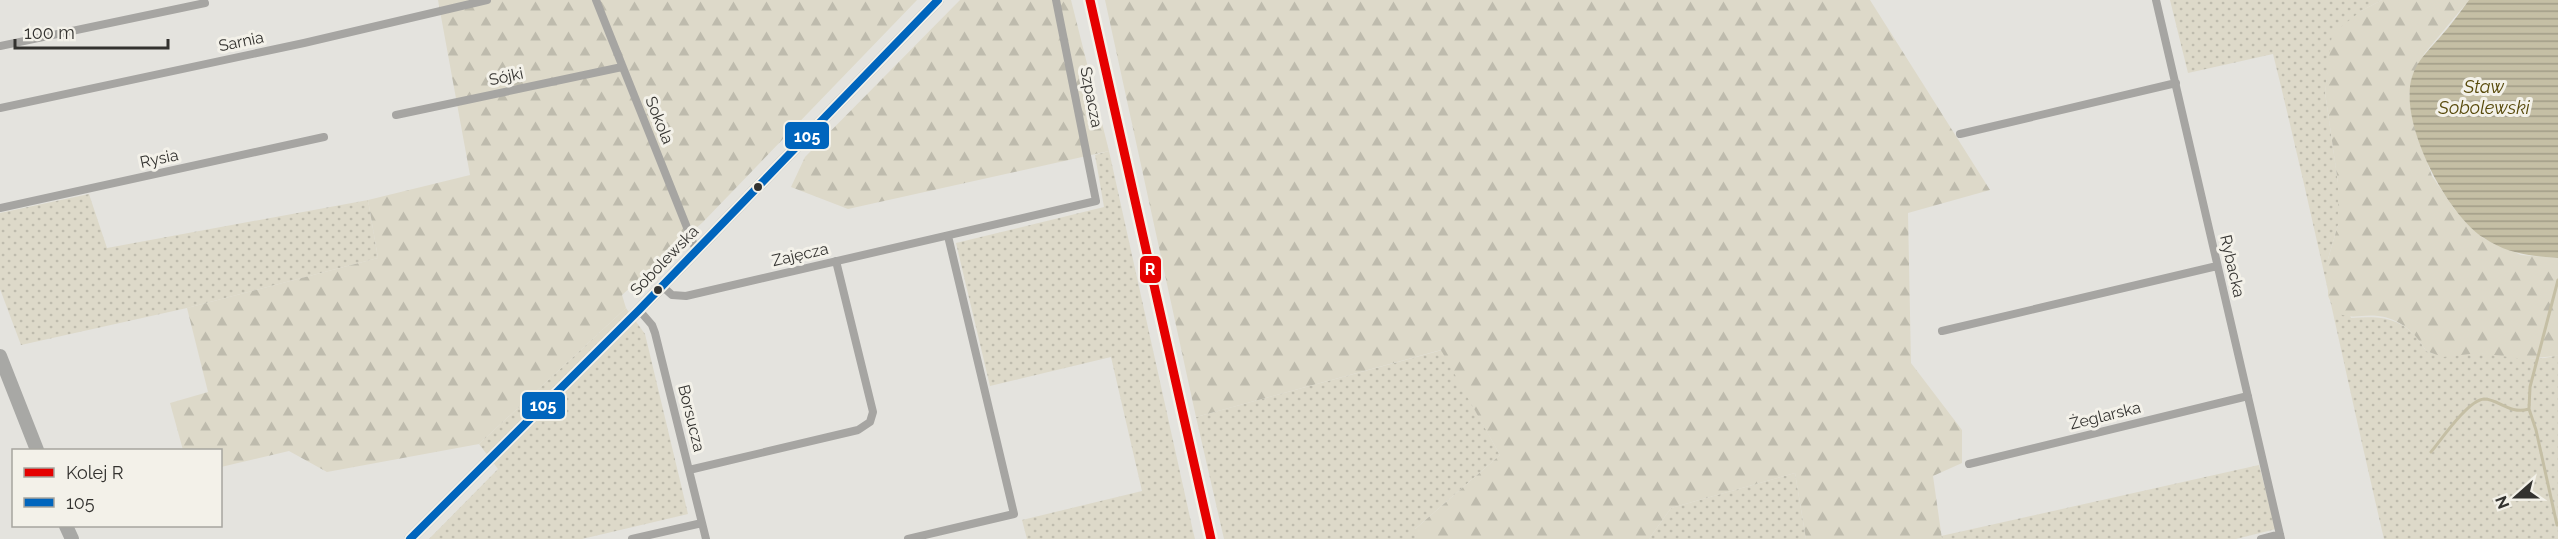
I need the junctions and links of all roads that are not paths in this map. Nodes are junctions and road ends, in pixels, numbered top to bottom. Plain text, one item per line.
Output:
1 (487, 0) edge
2 (596, 0) edge
3 (938, 0) edge
4 (1056, 0) edge
5 (2156, 0) edge
6 (205, 3) dead end
7 (0, 46) edge
8 (622, 67) junction
9 (2176, 83) junction
10 (0, 108) edge
11 (396, 115) dead end
12 (1959, 134) dead end
13 (324, 138) dead end
14 (1096, 201) joint
15 (0, 208) edge
16 (948, 236) junction
17 (696, 250) junction
18 (836, 261) junction
19 (2217, 266) junction
20 (662, 286) junction
21 (639, 310) junction
22 (1942, 331) dead end
23 (0, 356) edge
24 (2248, 396) junction
25 (37, 449) edge
26 (1969, 464) dead end
27 (689, 470) junction
28 (702, 523) junction
29 (2281, 537) edge
30 (410, 539) edge
31 (632, 539) edge
32 (706, 539) edge
33 (908, 539) edge
34 (2260, 539) edge

1 - 10 street, Sarnia
2 - 8 street, Sokola
3 - 17 street, Sobolewska
4 - 14 street, Szpacza
5 - 9 street, Rybacka
6 - 7 street
8 - 11 street, Sójki
8 - 17 street, Sokola
9 - 12 street
9 - 19 street, Rybacka
13 - 15 street, Rysia
14 - 16 street, Zajęcza
16 - 18 street, Zajęcza
16 - 33 street
17 - 20 street, Sobolewska
18 - 20 street, Zajęcza
18 - 27 street
19 - 22 street
19 - 24 street, Rybacka
20 - 21 street, Sobolewska
21 - 27 street, Borsucza
21 - 30 street, Sobolewska
23 - 25 main road
24 - 26 street, Żeglarska
24 - 29 street, Rybacka
27 - 28 street, Borsucza
28 - 31 street
28 - 32 street, Borsucza
29 - 34 street

